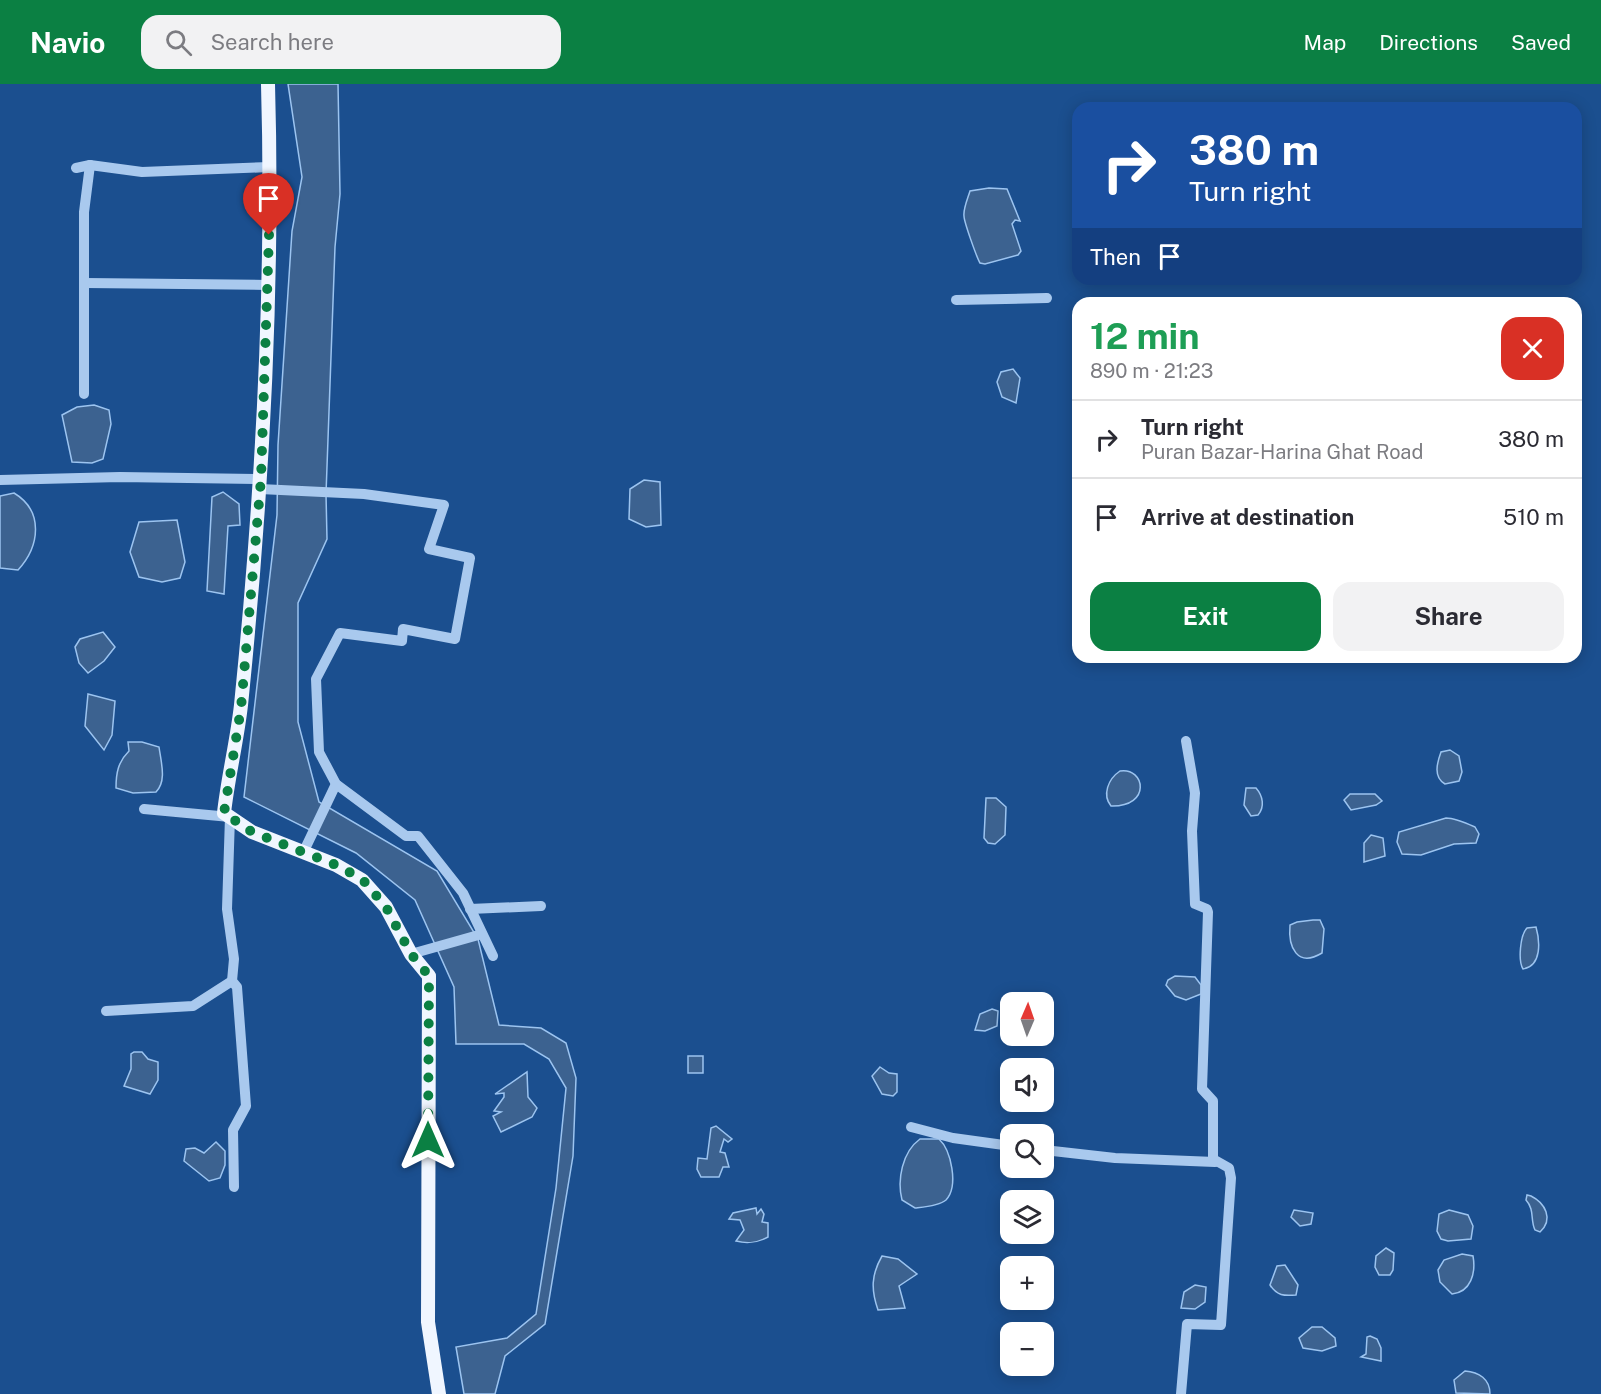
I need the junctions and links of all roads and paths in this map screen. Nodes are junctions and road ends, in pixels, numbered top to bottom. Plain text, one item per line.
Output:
1 (268, 84) edge
2 (90, 165) junction
3 (270, 167) junction
4 (76, 168) dead end
5 (85, 282) junction
6 (268, 285) junction
7 (1047, 298) dead end
8 (956, 300) dead end
9 (84, 394) dead end
10 (0, 480) edge
11 (261, 484) junction
12 (1186, 741) dead end
13 (336, 784) junction
14 (144, 809) dead end
15 (227, 815) junction
16 (303, 853) junction
17 (541, 906) dead end
18 (470, 909) junction
19 (482, 934) junction
20 (411, 954) junction
21 (493, 956) dead end
22 (232, 981) junction
23 (106, 1011) dead end
24 (912, 1127) dead end
25 (1000, 1144) edge
26 (1054, 1151) edge
27 (1215, 1162) junction
28 (234, 1187) dead end
29 (440, 1394) edge
30 (1181, 1394) edge

1 - 3 main road
2 - 3 street
2 - 4 street
2 - 5 street
3 - 6 main road
5 - 6 street
5 - 9 street
6 - 11 main road
7 - 8 street
10 - 11 street
11 - 13 street
11 - 15 main road
12 - 27 street
13 - 16 street
13 - 18 street
14 - 15 street
15 - 16 main road
15 - 22 street
16 - 20 main road
17 - 18 street
18 - 19 street
19 - 20 street
19 - 21 street
20 - 29 main road
22 - 23 street
22 - 28 street
24 - 25 street
26 - 27 street
27 - 30 street

